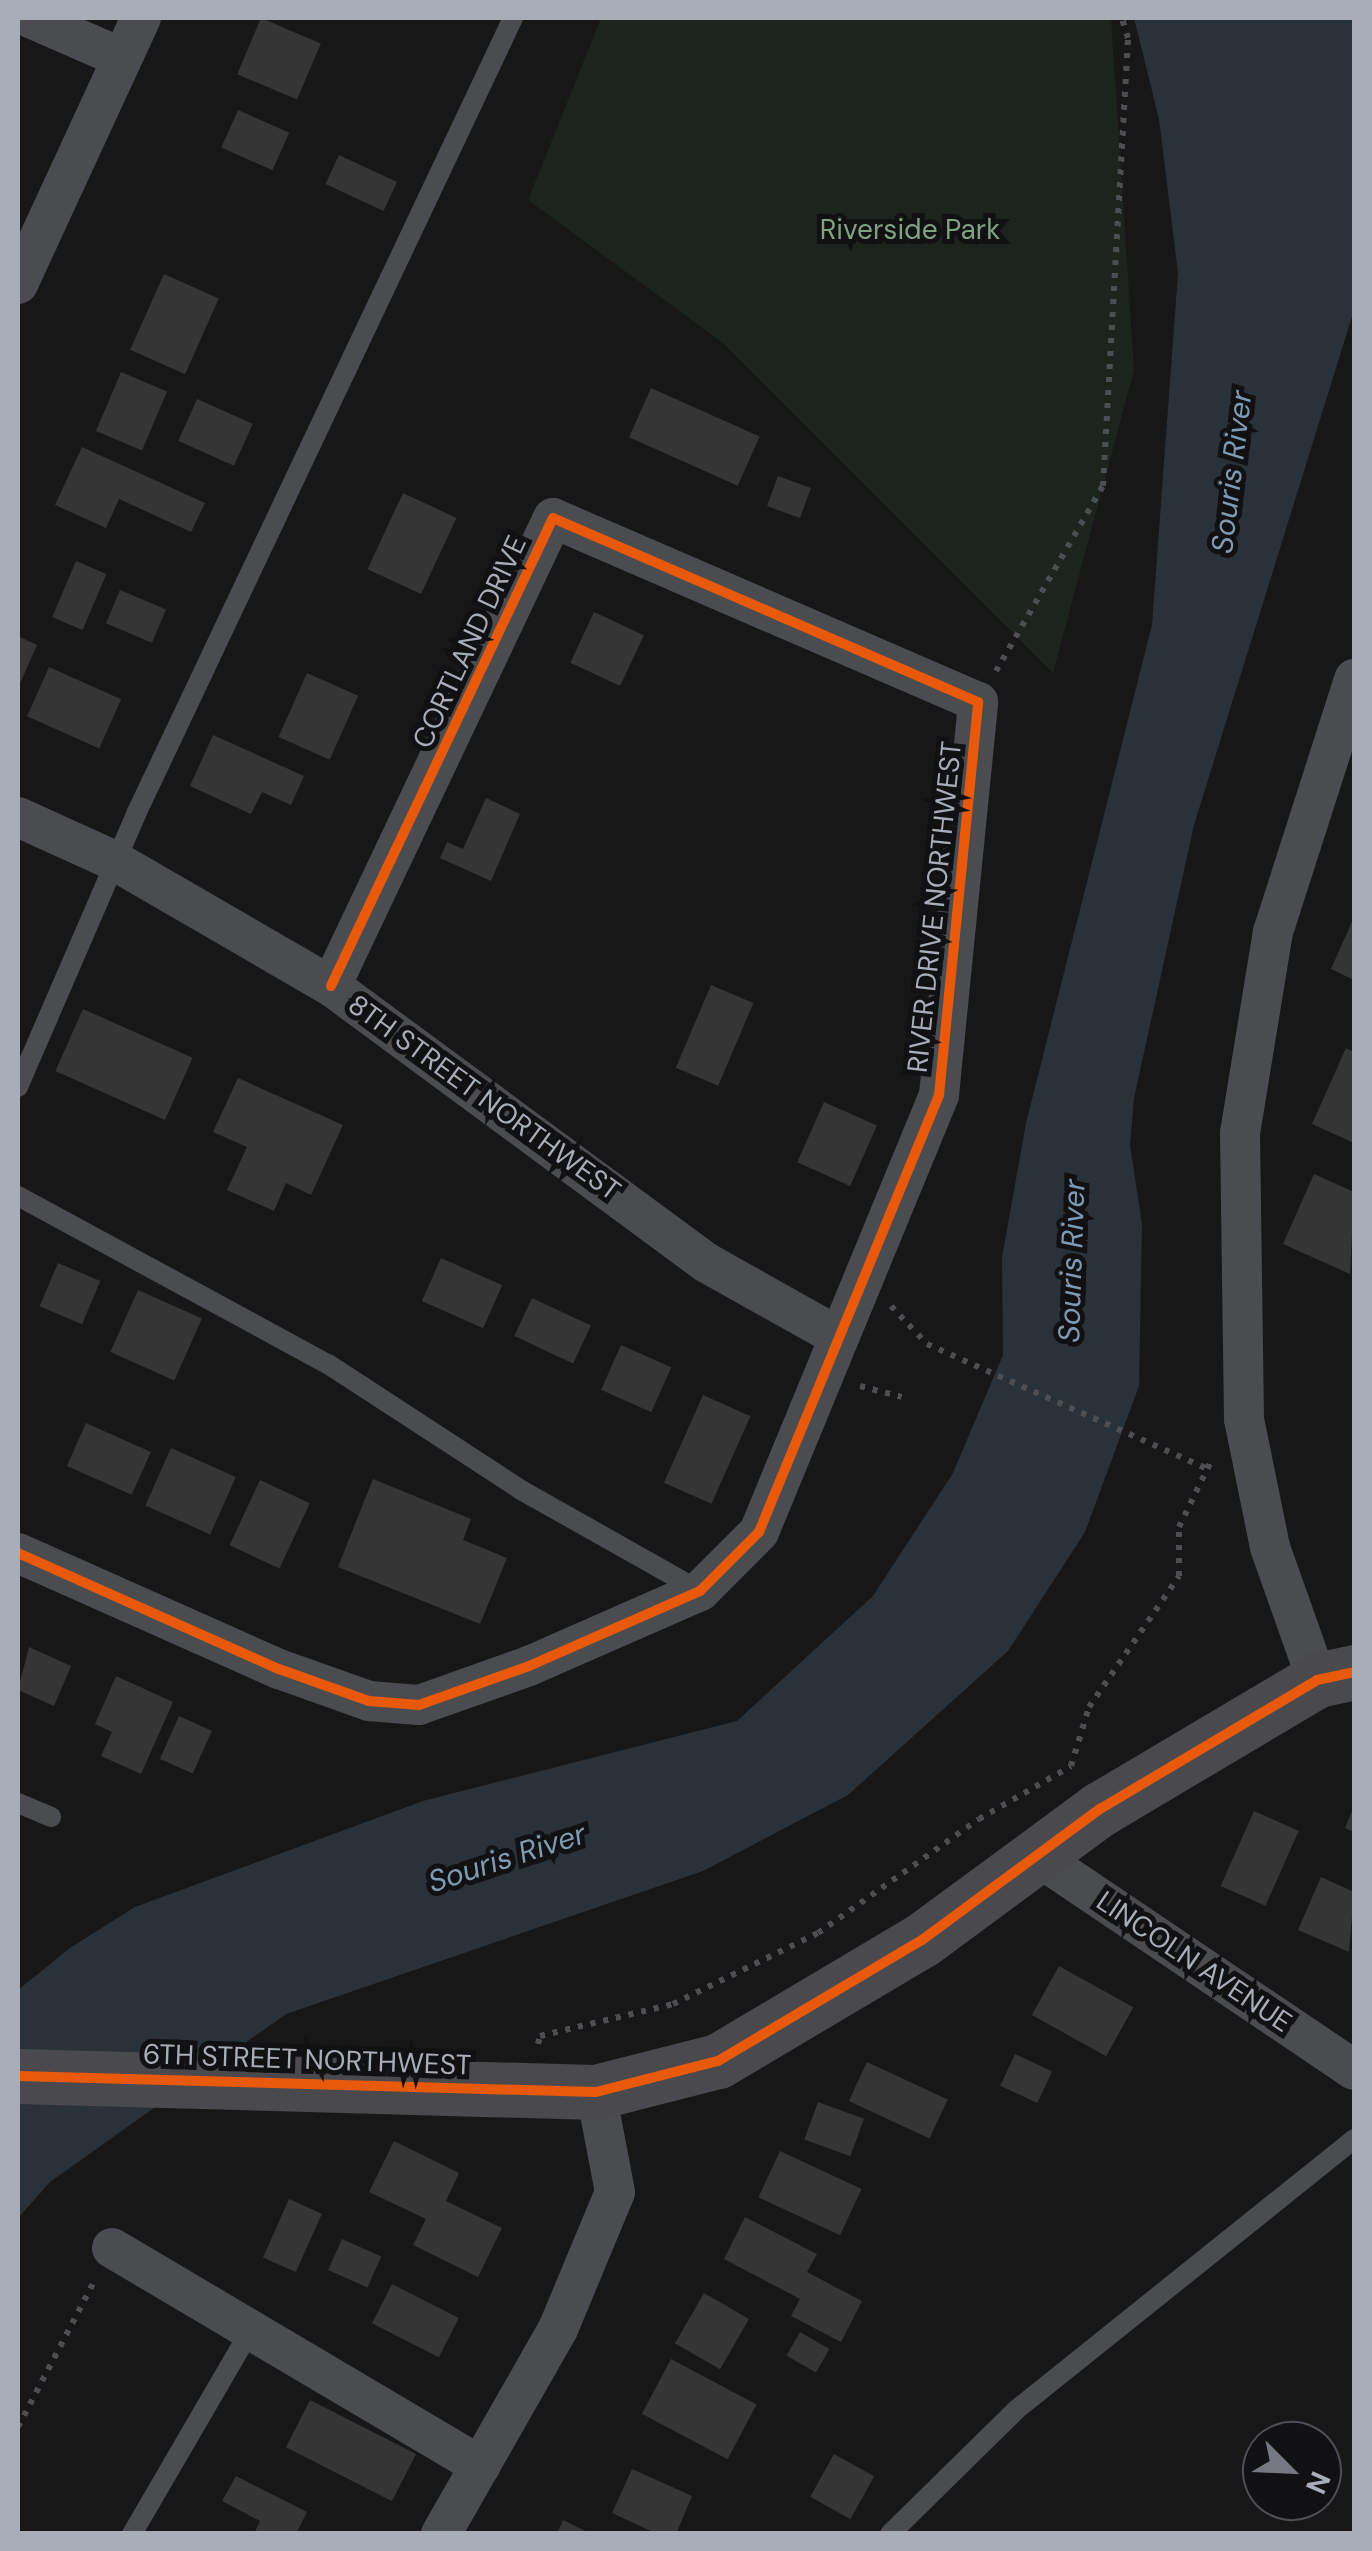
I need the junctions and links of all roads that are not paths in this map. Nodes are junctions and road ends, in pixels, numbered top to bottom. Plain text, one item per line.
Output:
1 (30, 18) edge
2 (140, 18) edge
3 (513, 18) edge
4 (122, 58) junction
5 (18, 284) edge
6 (1354, 679) edge
7 (978, 702) joint
8 (18, 818) edge
9 (115, 860) junction
10 (331, 986) junction
11 (18, 1087) edge
12 (18, 1196) edge
13 (836, 1336) junction
14 (18, 1553) edge
15 (700, 1591) junction
16 (1336, 1676) edge
17 (18, 1803) edge
18 (51, 1817) dead end
19 (1034, 1854) junction
20 (1354, 2070) edge
21 (18, 2076) edge
22 (596, 2092) junction
23 (1354, 2139) edge
24 (112, 2248) road end
25 (249, 2333) junction
26 (480, 2466) junction
27 (132, 2534) edge
28 (441, 2534) edge
29 (890, 2534) edge

1 - 4 street
2 - 4 street
3 - 9 lane
4 - 5 street
6 - 16 street
7 - 10 street, CORTLAND DRIVE
7 - 13 street, RIVER DRIVE NORTHWEST
8 - 9 street, 8TH STREET NORTHWEST
9 - 10 street, 8TH STREET NORTHWEST
9 - 11 lane
10 - 13 street, 8TH STREET NORTHWEST
12 - 15 lane
13 - 15 street, RIVER DRIVE NORTHWEST
14 - 15 street
16 - 19 street, 6TH STREET NORTHWEST
17 - 18 lane
19 - 20 street, LINCOLN AVENUE
19 - 22 street, 6TH STREET NORTHWEST
21 - 22 street, 6TH STREET NORTHWEST
22 - 26 street
23 - 29 lane
24 - 25 street
25 - 26 street
25 - 27 lane
26 - 28 street

